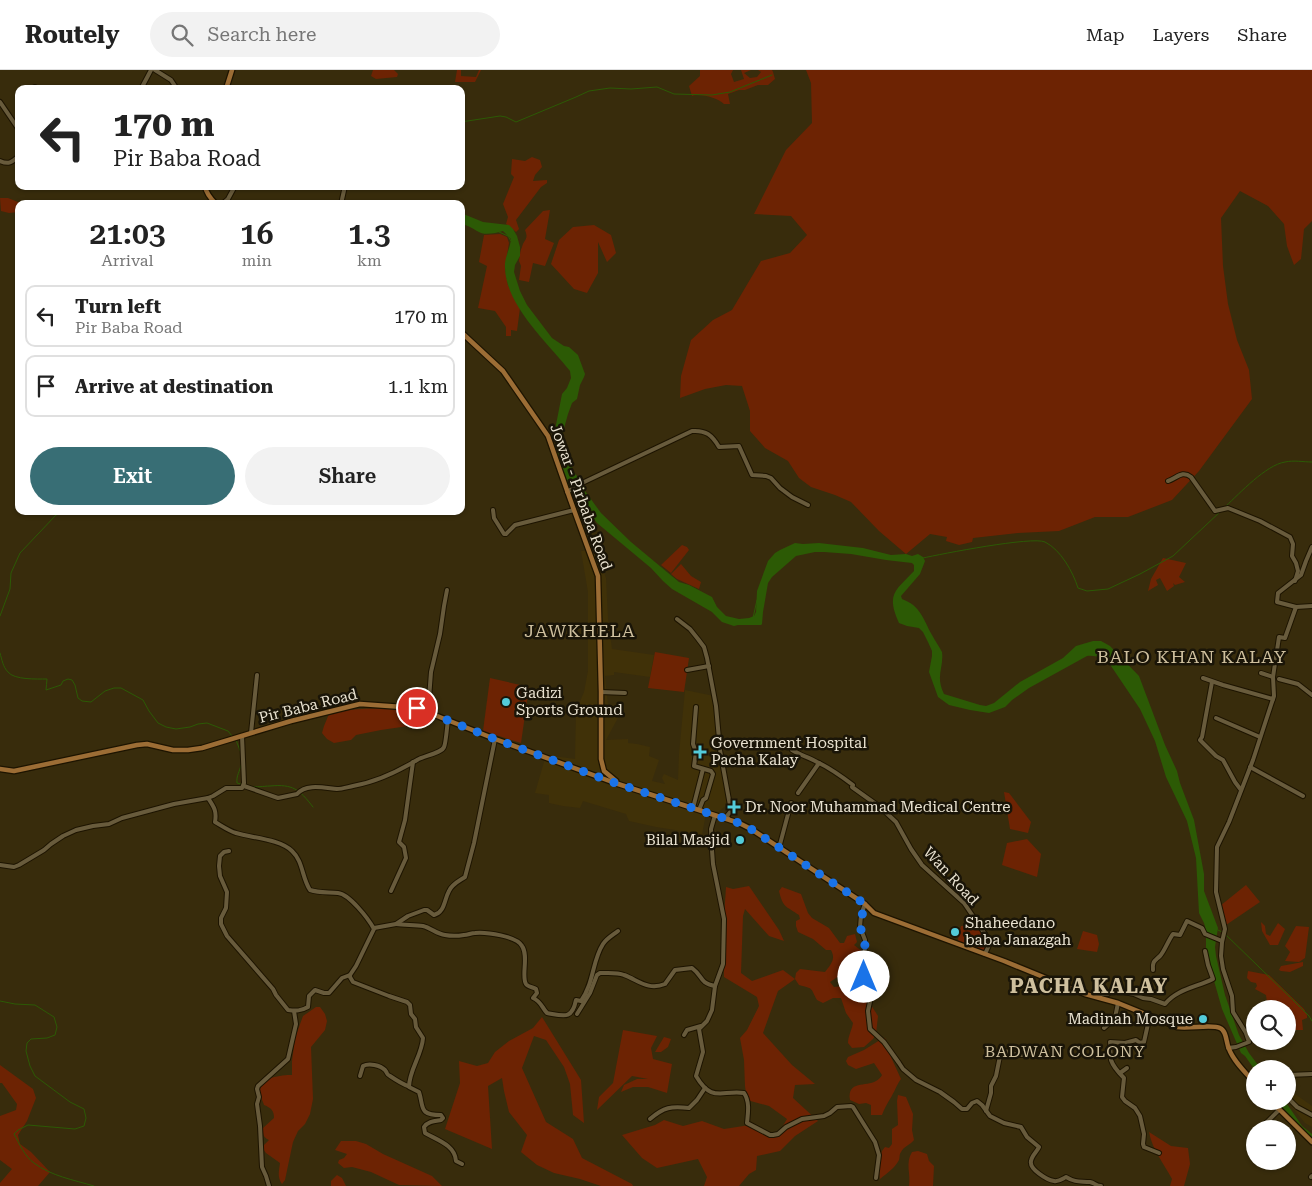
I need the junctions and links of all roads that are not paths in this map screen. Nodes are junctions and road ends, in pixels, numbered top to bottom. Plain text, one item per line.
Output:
1 (153, 70) edge
2 (232, 70) edge
3 (144, 85) edge
4 (174, 85) edge
5 (227, 85) edge
6 (0, 102) edge
7 (15, 124) edge
8 (15, 160) edge
9 (0, 162) edge
10 (465, 336) edge
11 (1168, 481) dead end
12 (570, 490) junction
13 (808, 505) dead end
14 (493, 510) dead end
15 (574, 510) junction
16 (1312, 547) edge
17 (1295, 581) junction
18 (448, 590) dead end
19 (1312, 606) edge
20 (1296, 607) junction
21 (677, 619) dead end
22 (709, 666) junction
23 (687, 670) dead end
24 (1261, 673) dead end
25 (257, 675) dead end
26 (1273, 677) junction
27 (1203, 678) dead end
28 (1279, 679) dead end
29 (1212, 682) junction
30 (602, 692) junction
31 (625, 693) dead end
32 (1312, 695) edge
33 (1273, 699) junction
34 (696, 707) dead end
35 (428, 712) junction
36 (1216, 718) dead end
37 (448, 720) junction
38 (251, 734) junction
39 (242, 736) junction
40 (1260, 737) junction
41 (495, 739) junction
42 (792, 750) dead end
43 (413, 762) junction
44 (819, 763) junction
45 (602, 766) junction
46 (1250, 767) junction
47 (0, 769) edge
48 (703, 769) junction
49 (595, 775) junction
50 (619, 784) junction
51 (244, 786) junction
52 (1241, 790) junction
53 (798, 793) dead end
54 (696, 795) junction
55 (1303, 796) dead end
56 (208, 798) junction
57 (702, 800) junction
58 (791, 803) dead end
59 (693, 808) junction
60 (700, 810) junction
61 (714, 815) junction
62 (732, 821) junction
63 (779, 848) junction
64 (229, 851) dead end
65 (0, 865) edge
66 (391, 892) dead end
67 (865, 904) junction
68 (396, 924) junction
69 (374, 928) junction
70 (618, 930) dead end
71 (1220, 940) junction
72 (1204, 950) dead end
73 (985, 954) junction
74 (1153, 970) dead end
75 (350, 975) junction
76 (715, 986) junction
77 (1099, 998) junction
78 (1118, 1003) junction
79 (294, 1011) junction
80 (577, 1014) dead end
81 (1148, 1015) junction
82 (701, 1026) junction
83 (1104, 1028) dead end
84 (684, 1035) dead end
85 (1228, 1048) junction
86 (1028, 1054) dead end
87 (1127, 1068) dead end
88 (1120, 1073) junction
89 (1246, 1073) edge
90 (1312, 1074) edge
91 (1296, 1075) edge
92 (360, 1076) dead end
93 (408, 1086) junction
94 (705, 1088) junction
95 (1296, 1106) edge
96 (1279, 1110) joint
97 (986, 1111) junction
98 (1312, 1115) edge
99 (650, 1119) dead end
100 (1269, 1120) edge
101 (1312, 1142) edge
102 (1159, 1153) dead end
103 (462, 1164) dead end
104 (876, 1178) dead end
105 (269, 1186) edge
106 (1101, 1186) edge

1 - 3 street
1 - 4 street
2 - 5 main road
6 - 7 street
8 - 9 street
10 - 12 main road, Jowar - Pirbaba Road
11 - 17 street
12 - 13 street
12 - 15 main road, Jowar - Pirbaba Road
14 - 15 street
15 - 30 main road, Jowar - Pirbaba Road
16 - 17 street
17 - 20 street
18 - 35 street
19 - 20 street
20 - 26 street
21 - 22 street
22 - 23 street
22 - 62 street
24 - 26 street
25 - 38 street
26 - 33 street
27 - 29 street
28 - 32 street
29 - 33 street
29 - 52 street
30 - 31 street
30 - 45 main road, Jowar - Pirbaba Road
33 - 40 street
34 - 48 street
35 - 37 main road, Pir Baba Road
35 - 38 main road, Pir Baba Road
36 - 40 street
37 - 41 main road, Pir Baba Road
37 - 43 street
38 - 39 main road, Pir Baba Road
39 - 47 main road, Pir Baba Road
39 - 51 street
40 - 46 street
41 - 49 main road, Pir Baba Road
41 - 68 street
42 - 44 street, Wan Road
43 - 51 street
43 - 66 street
44 - 53 street
44 - 73 street, Wan Road
45 - 49 main road
45 - 50 main road
46 - 52 street
46 - 55 street
48 - 54 street
48 - 57 street
49 - 50 main road, Pir Baba Road
50 - 59 main road, Pir Baba Road
51 - 56 street
52 - 71 street
54 - 57 street
54 - 59 street
56 - 65 street
56 - 69 street
57 - 60 street
58 - 63 street
59 - 60 main road, Pir Baba Road
60 - 61 main road, Pir Baba Road
61 - 62 main road, Pir Baba Road
61 - 76 street
62 - 63 main road, Pir Baba Road
63 - 67 main road, Pir Baba Road
64 - 79 street
67 - 73 main road, Pir Baba Road
67 - 97 street
68 - 69 street
68 - 70 street
69 - 75 street
71 - 74 street
71 - 85 street
72 - 77 street
73 - 77 main road, Pir Baba Road
75 - 79 street
75 - 93 street
76 - 80 street
76 - 82 street
77 - 78 main road, Pir Baba Road
78 - 81 main road, Pir Baba Road
78 - 83 street
79 - 105 street
81 - 85 main road, Pir Baba Road
81 - 88 street
82 - 84 street
82 - 94 street
85 - 89 main road
86 - 97 street
87 - 88 street
88 - 102 street
90 - 91 street
92 - 93 street
93 - 103 street
94 - 99 street
94 - 104 street
95 - 98 street
96 - 100 street
96 - 101 main road
97 - 106 street

